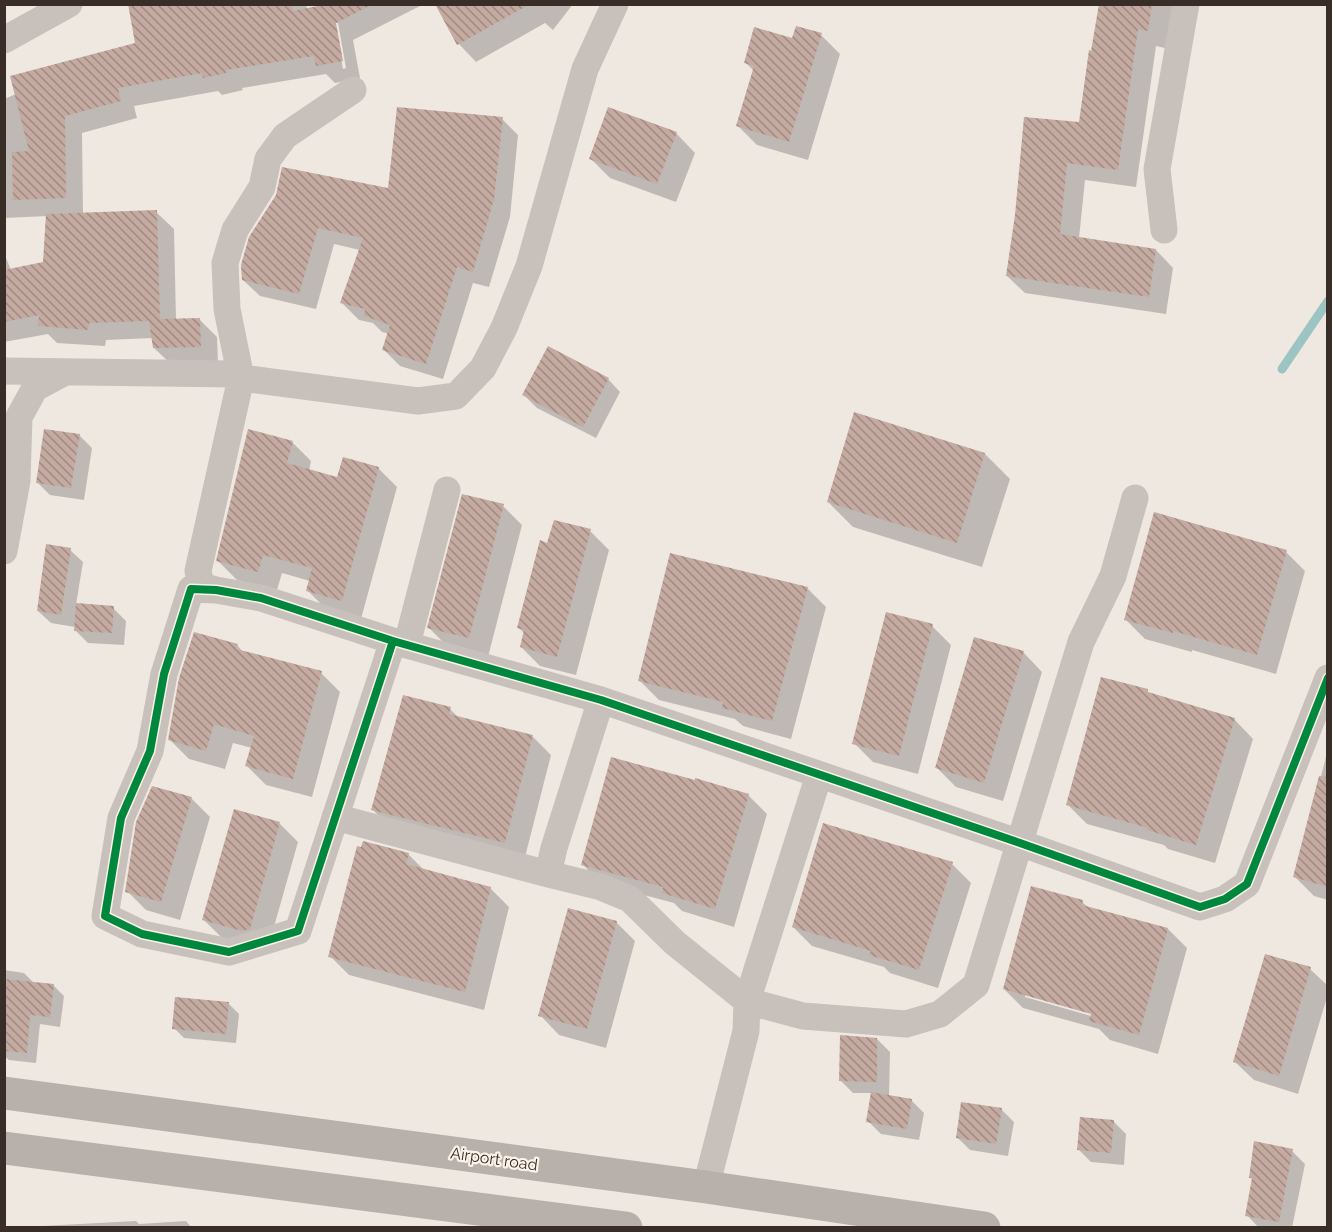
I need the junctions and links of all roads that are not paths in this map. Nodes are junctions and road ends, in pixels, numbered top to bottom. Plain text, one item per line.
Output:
1 (69, 4) edge
2 (615, 4) edge
3 (1185, 4) edge
4 (4, 40) edge
5 (353, 90) dead end
6 (1164, 230) dead end
7 (4, 371) edge
8 (65, 372) junction
9 (241, 378) junction
10 (4, 451) edge
11 (17, 481) junction
12 (447, 490) dead end
13 (1135, 498) dead end
14 (4, 550) edge
15 (216, 590) junction
16 (400, 643) junction
17 (1328, 678) edge
18 (601, 700) junction
19 (819, 775) junction
20 (335, 817) junction
21 (1020, 843) junction
22 (548, 874) junction
23 (747, 1001) junction
24 (4, 1093) edge
25 (5, 1150) edge
26 (706, 1187) junction
27 (626, 1227) edge
28 (984, 1227) edge

1 - 4 street
2 - 9 street
3 - 6 street
5 - 9 street
7 - 8 street
8 - 9 street
8 - 11 street
9 - 15 street
10 - 11 street
11 - 14 street
12 - 16 street
13 - 21 street
15 - 16 street
15 - 20 street
16 - 18 street
16 - 20 street
17 - 21 street
18 - 19 street
18 - 22 street
19 - 21 street
19 - 23 street
20 - 22 street
21 - 23 street
22 - 23 street
23 - 26 street
24 - 26 main road, Airport road
25 - 27 main road
26 - 28 main road, Airport road

